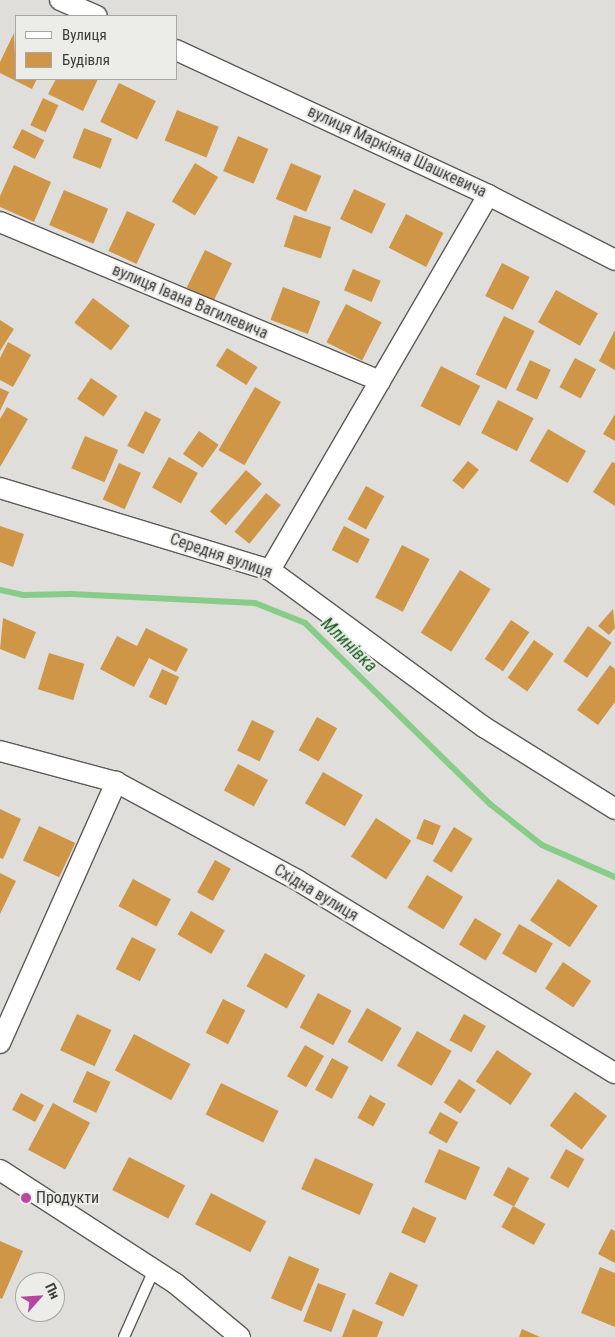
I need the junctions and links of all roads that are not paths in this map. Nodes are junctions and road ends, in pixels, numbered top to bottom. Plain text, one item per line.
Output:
1 (60, 0) edge
2 (95, 15) edge
3 (178, 51) edge
4 (488, 195) junction
5 (0, 222) edge
6 (615, 260) edge
7 (380, 381) junction
8 (0, 488) edge
9 (270, 570) junction
10 (0, 750) edge
11 (116, 782) junction
12 (615, 809) edge
13 (0, 1043) edge
14 (615, 1073) edge
15 (0, 1170) edge
16 (154, 1270) junction
17 (124, 1337) edge
18 (240, 1337) edge

1 - 2 street
3 - 4 street, вулиця Маркіяна Шашкевича
4 - 6 street, вулиця Маркіяна Шашкевича
4 - 7 street
5 - 7 street, вулиця Івана Вагилевича
7 - 9 street
8 - 9 street, Середня вулиця
9 - 12 street, Середня вулиця
10 - 11 street, Східна вулиця
11 - 13 street
11 - 14 street, Східна вулиця
15 - 16 street
16 - 17 lane
16 - 18 street

